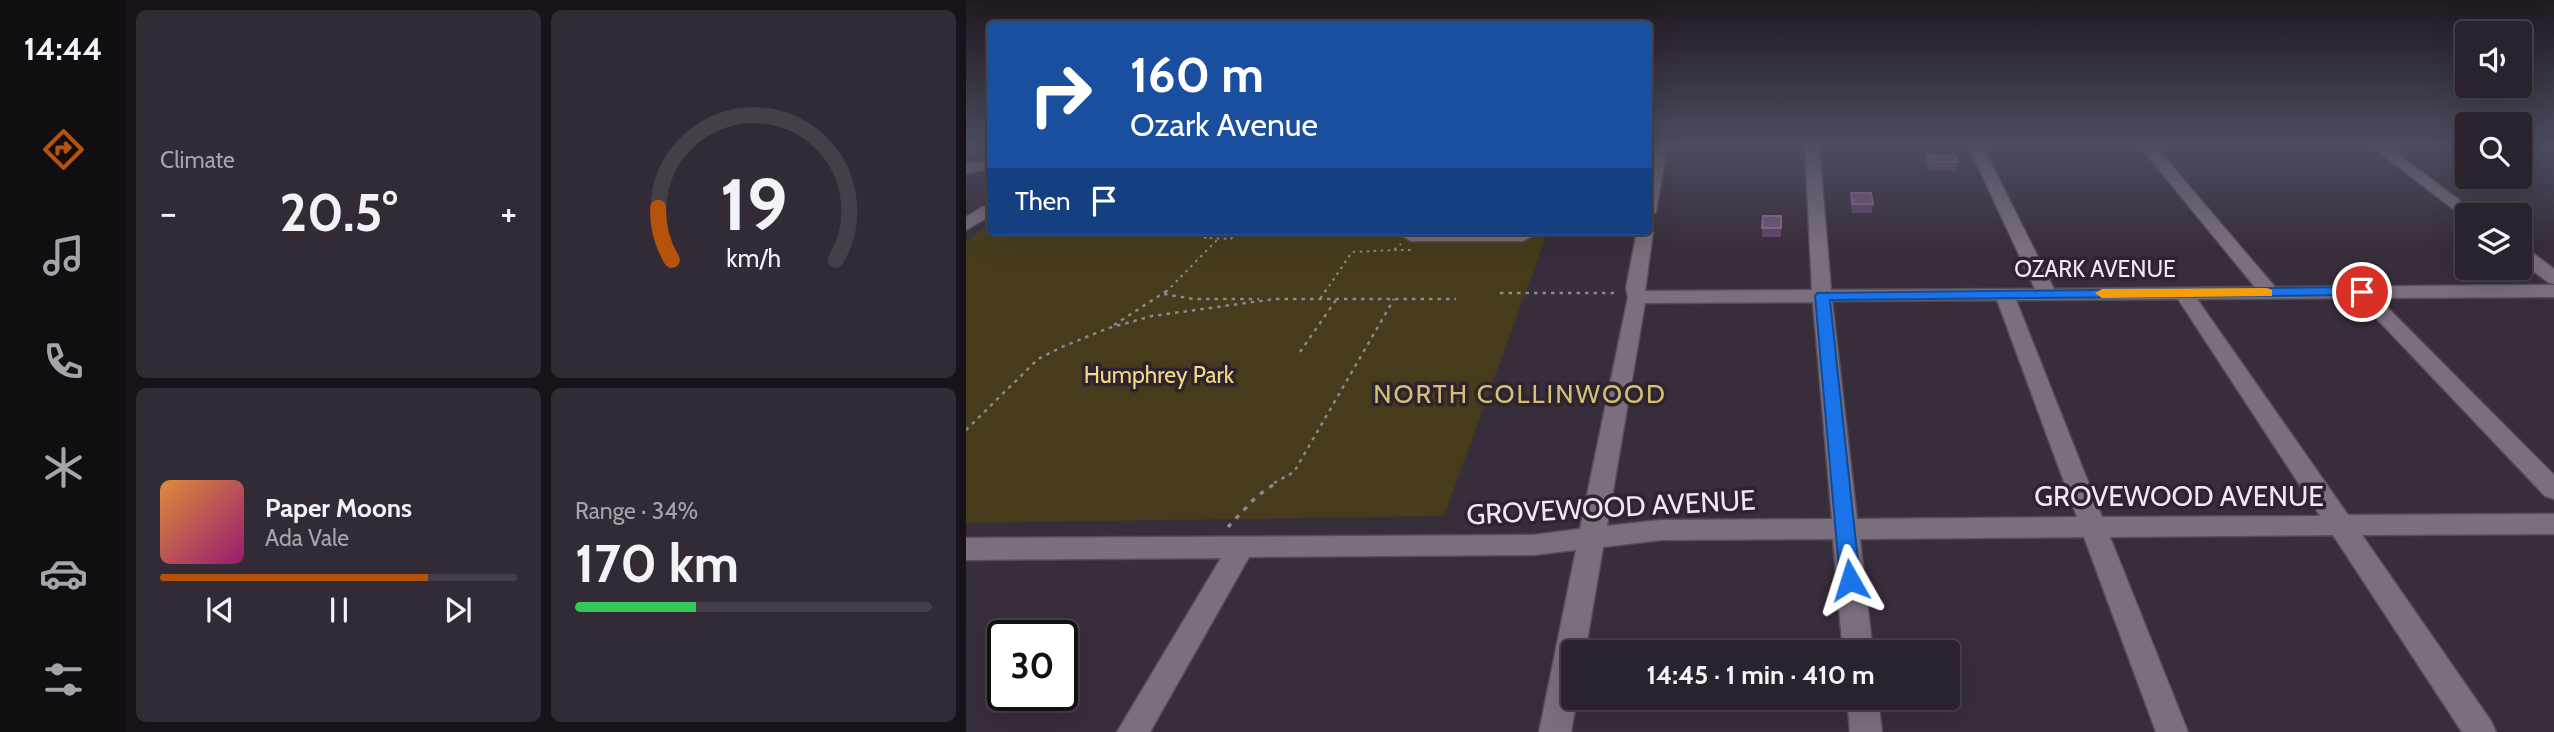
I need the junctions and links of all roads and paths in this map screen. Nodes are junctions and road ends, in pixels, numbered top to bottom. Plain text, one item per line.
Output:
1 (1814, 179) edge
2 (1992, 179) edge
3 (2175, 179) edge
4 (2423, 179) edge
5 (2455, 203) edge
6 (987, 209) edge
7 (966, 210) edge
8 (987, 210) edge
9 (966, 225) edge
10 (1208, 235) edge
11 (1234, 235) edge
12 (1408, 235) edge
13 (1410, 235) edge
14 (1644, 235) edge
15 (1523, 236) dead end
16 (1218, 239) junction
17 (2532, 261) edge
18 (2554, 278) edge
19 (2554, 291) edge
20 (2362, 292) junction
21 (1500, 293) dead end
22 (2183, 293) junction
23 (2270, 293) junction
24 (1164, 294) junction
25 (2004, 294) junction
26 (2047, 294) junction
27 (1628, 295) junction
28 (1822, 296) junction
29 (1275, 299) junction
30 (1320, 299) junction
31 (1394, 299) junction
32 (1456, 299) dead end
33 (1336, 300) junction
34 (1109, 328) junction
35 (1300, 352) dead end
36 (966, 430) edge
37 (2554, 490) edge
38 (2554, 524) edge
39 (2340, 526) junction
40 (2092, 528) junction
41 (1845, 531) junction
42 (1233, 538) junction
43 (1592, 539) junction
44 (966, 549) edge
45 (1856, 640) edge
46 (1863, 710) edge
47 (1133, 732) edge
48 (1555, 732) edge
49 (1866, 732) edge
50 (2172, 732) edge
51 (2480, 732) edge

1 - 28 street
2 - 26 street
3 - 23 street
4 - 5 street
6 - 7 street
8 - 9 street
10 - 16 path
11 - 16 path
12 - 30 path
13 - 15 street
14 - 27 street
16 - 24 path
17 - 18 street
19 - 20 street, OZARK AVENUE
20 - 23 street, OZARK AVENUE
20 - 37 street
21 - 27 path
22 - 23 street, OZARK AVENUE
22 - 26 street, OZARK AVENUE
22 - 39 street
24 - 29 path
24 - 34 path
25 - 26 street, OZARK AVENUE
25 - 28 street, OZARK AVENUE
25 - 40 street
27 - 28 street, OZARK AVENUE
27 - 43 street
28 - 41 street
29 - 30 path
29 - 34 path
30 - 33 path
31 - 32 path
31 - 33 path
31 - 42 path
33 - 35 path
34 - 36 path
38 - 39 street, GROVEWOOD AVENUE
39 - 40 street, GROVEWOOD AVENUE
39 - 51 street
40 - 41 street, GROVEWOOD AVENUE
40 - 50 street
41 - 43 street, GROVEWOOD AVENUE
41 - 45 street
42 - 43 street, GROVEWOOD AVENUE
42 - 44 street, GROVEWOOD AVENUE
42 - 47 street
43 - 48 street
46 - 49 street

